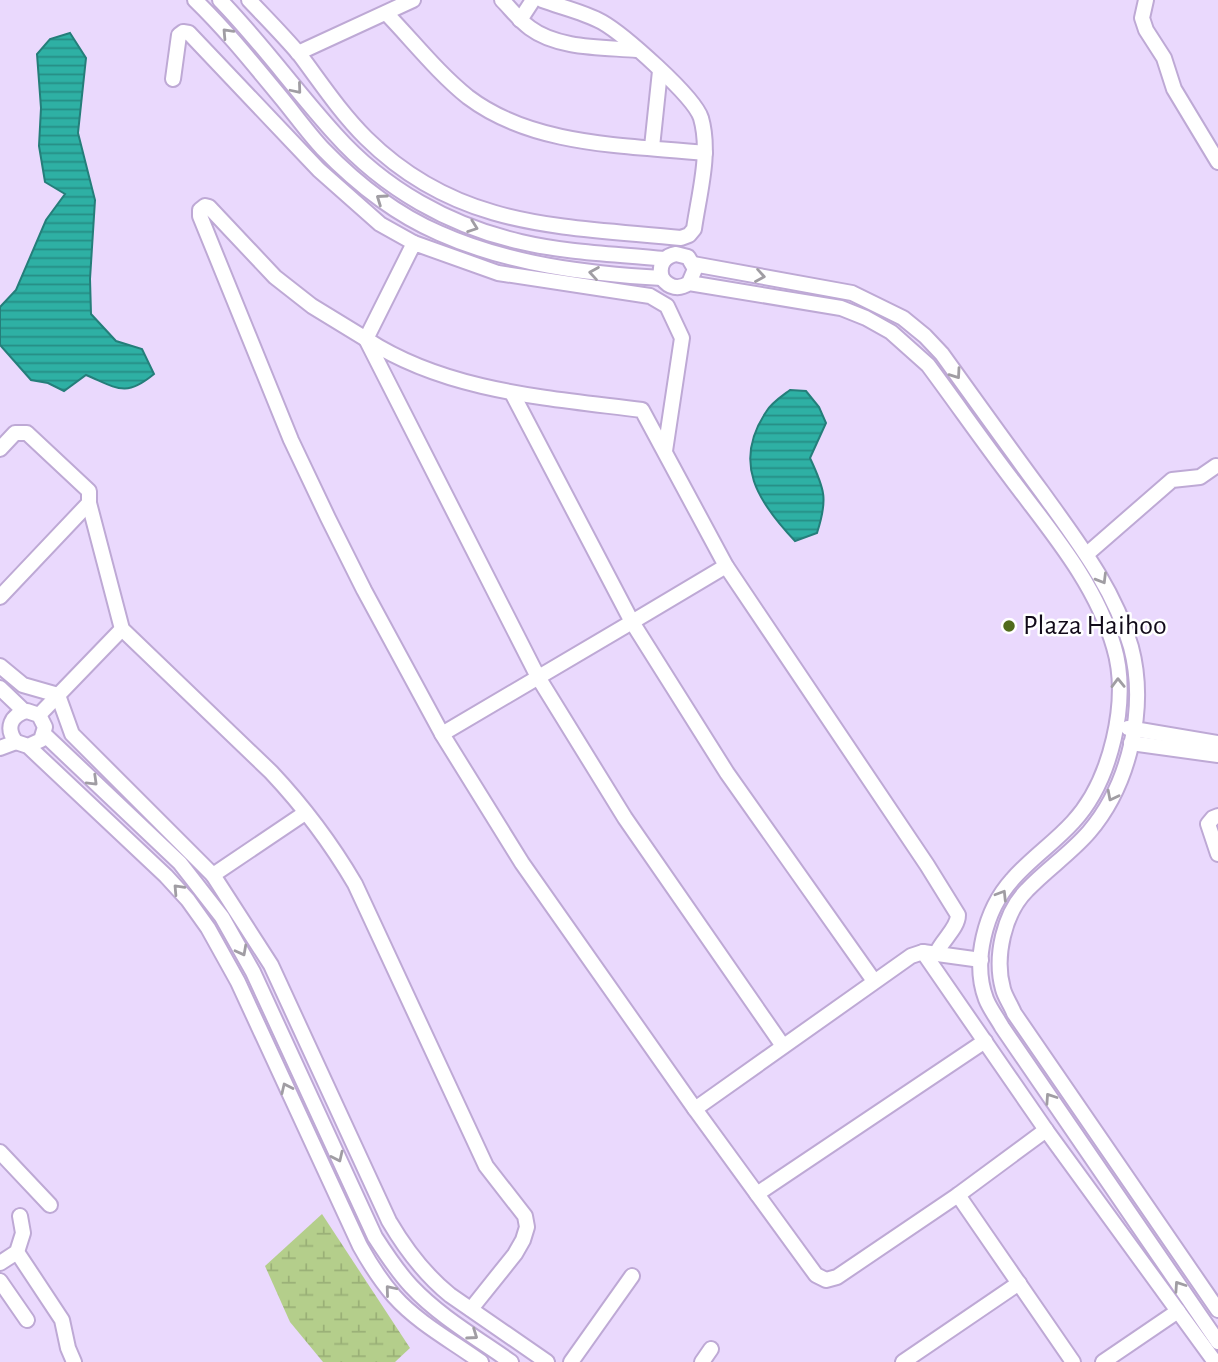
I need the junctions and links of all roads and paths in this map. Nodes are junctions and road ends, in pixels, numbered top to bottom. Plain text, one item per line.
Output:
1 (195, 0) edge
2 (220, 0) edge
3 (249, 0) edge
4 (413, 0) edge
5 (502, 0) edge
6 (533, 0) edge
7 (542, 0) edge
8 (1146, 0) edge
9 (387, 13) junction
10 (520, 20) junction
11 (637, 51) junction
12 (298, 53) junction
13 (660, 71) junction
14 (173, 79) dead end
15 (652, 148) junction
16 (705, 153) junction
17 (1218, 162) edge
18 (414, 243) junction
19 (665, 259) junction
20 (693, 264) junction
21 (662, 278) junction
22 (685, 285) junction
23 (667, 306) junction
24 (366, 339) junction
25 (512, 393) junction
26 (671, 409) junction
27 (642, 410) junction
28 (0, 449) edge
29 (665, 451) junction
30 (1216, 466) dead end
31 (89, 503) junction
32 (1087, 554) junction
33 (726, 566) junction
34 (0, 597) edge
35 (632, 622) junction
36 (122, 629) junction
37 (0, 666) edge
38 (538, 677) junction
39 (0, 688) edge
40 (58, 695) junction
41 (24, 712) junction
42 (38, 715) junction
43 (1117, 724) junction
44 (14, 734) edge
45 (44, 734) junction
46 (442, 734) junction
47 (1133, 737) junction
48 (1218, 743) edge
49 (1200, 746) junction
50 (0, 748) edge
51 (1218, 755) edge
52 (305, 813) junction
53 (1218, 816) edge
54 (1218, 854) edge
55 (214, 875) junction
56 (930, 953) junction
57 (981, 960) junction
58 (874, 981) junction
59 (985, 1041) junction
60 (783, 1046) junction
61 (695, 1109) junction
62 (1046, 1130) junction
63 (0, 1152) edge
64 (757, 1194) junction
65 (958, 1195) junction
66 (50, 1205) dead end
67 (20, 1216) dead end
68 (17, 1252) junction
69 (0, 1263) edge
70 (632, 1276) dead end
71 (0, 1280) edge
72 (1019, 1283) junction
73 (471, 1309) junction
74 (1218, 1310) edge
75 (1178, 1311) junction
76 (27, 1320) dead end
77 (1218, 1342) edge
78 (711, 1349) dead end
79 (74, 1362) edge
80 (481, 1362) edge
81 (512, 1362) edge
82 (548, 1362) edge
83 (571, 1362) edge
84 (702, 1362) edge
85 (903, 1362) edge
86 (1073, 1362) edge
87 (1103, 1362) edge
88 (1215, 1362) edge

21 -> 1 street
2 -> 19 street
3 - 12 street
4 - 9 street
5 - 10 street
6 - 10 street
7 - 11 street
8 - 17 street
9 - 12 street
9 - 15 street
10 - 11 street
11 - 13 street
12 - 16 street
13 - 15 street
13 - 16 street
14 - 18 street
15 - 16 street
18 - 23 street
18 - 24 street
19 - 20 street
19 - 21 street
20 - 22 street
20 -> 32 street
21 - 22 street
22 - 23 street
43 -> 22 street
23 - 26 street
24 - 25 street
24 - 38 street
24 - 46 street
25 - 27 street
25 - 35 street
26 - 27 street
26 - 29 street
27 - 29 street
28 - 31 street
29 - 33 street
30 - 32 street
31 - 34 street
31 - 36 street
32 -> 47 street
33 - 35 street
33 - 56 street
35 - 38 street
35 - 58 street
36 - 40 street
36 - 52 street
37 - 40 street
38 - 46 street
38 - 60 street
39 - 41 street
40 - 42 street
40 - 55 street
41 - 42 street
41 - 44 street
42 - 45 street
43 - 47 street
57 -> 43 street
44 - 45 street
44 - 50 street
80 -> 44 street
45 -> 81 street
46 - 61 street
47 - 49 street
47 -> 74 street
48 - 49 street
49 - 51 street
52 - 55 street
52 - 73 street
53 - 54 street
55 - 73 street
56 - 57 street
56 - 58 street
56 - 59 street
77 -> 57 street
58 - 60 street
59 - 62 street
59 - 64 street
60 - 61 street
61 - 64 street
62 - 65 street
62 - 75 street
63 - 66 street
64 - 65 street
65 - 72 street
67 - 68 street
68 - 69 street
68 - 79 street
70 - 83 street
71 - 76 street
72 - 85 street
72 - 86 street
73 - 82 street
75 - 87 street
75 - 88 street
78 - 84 street

